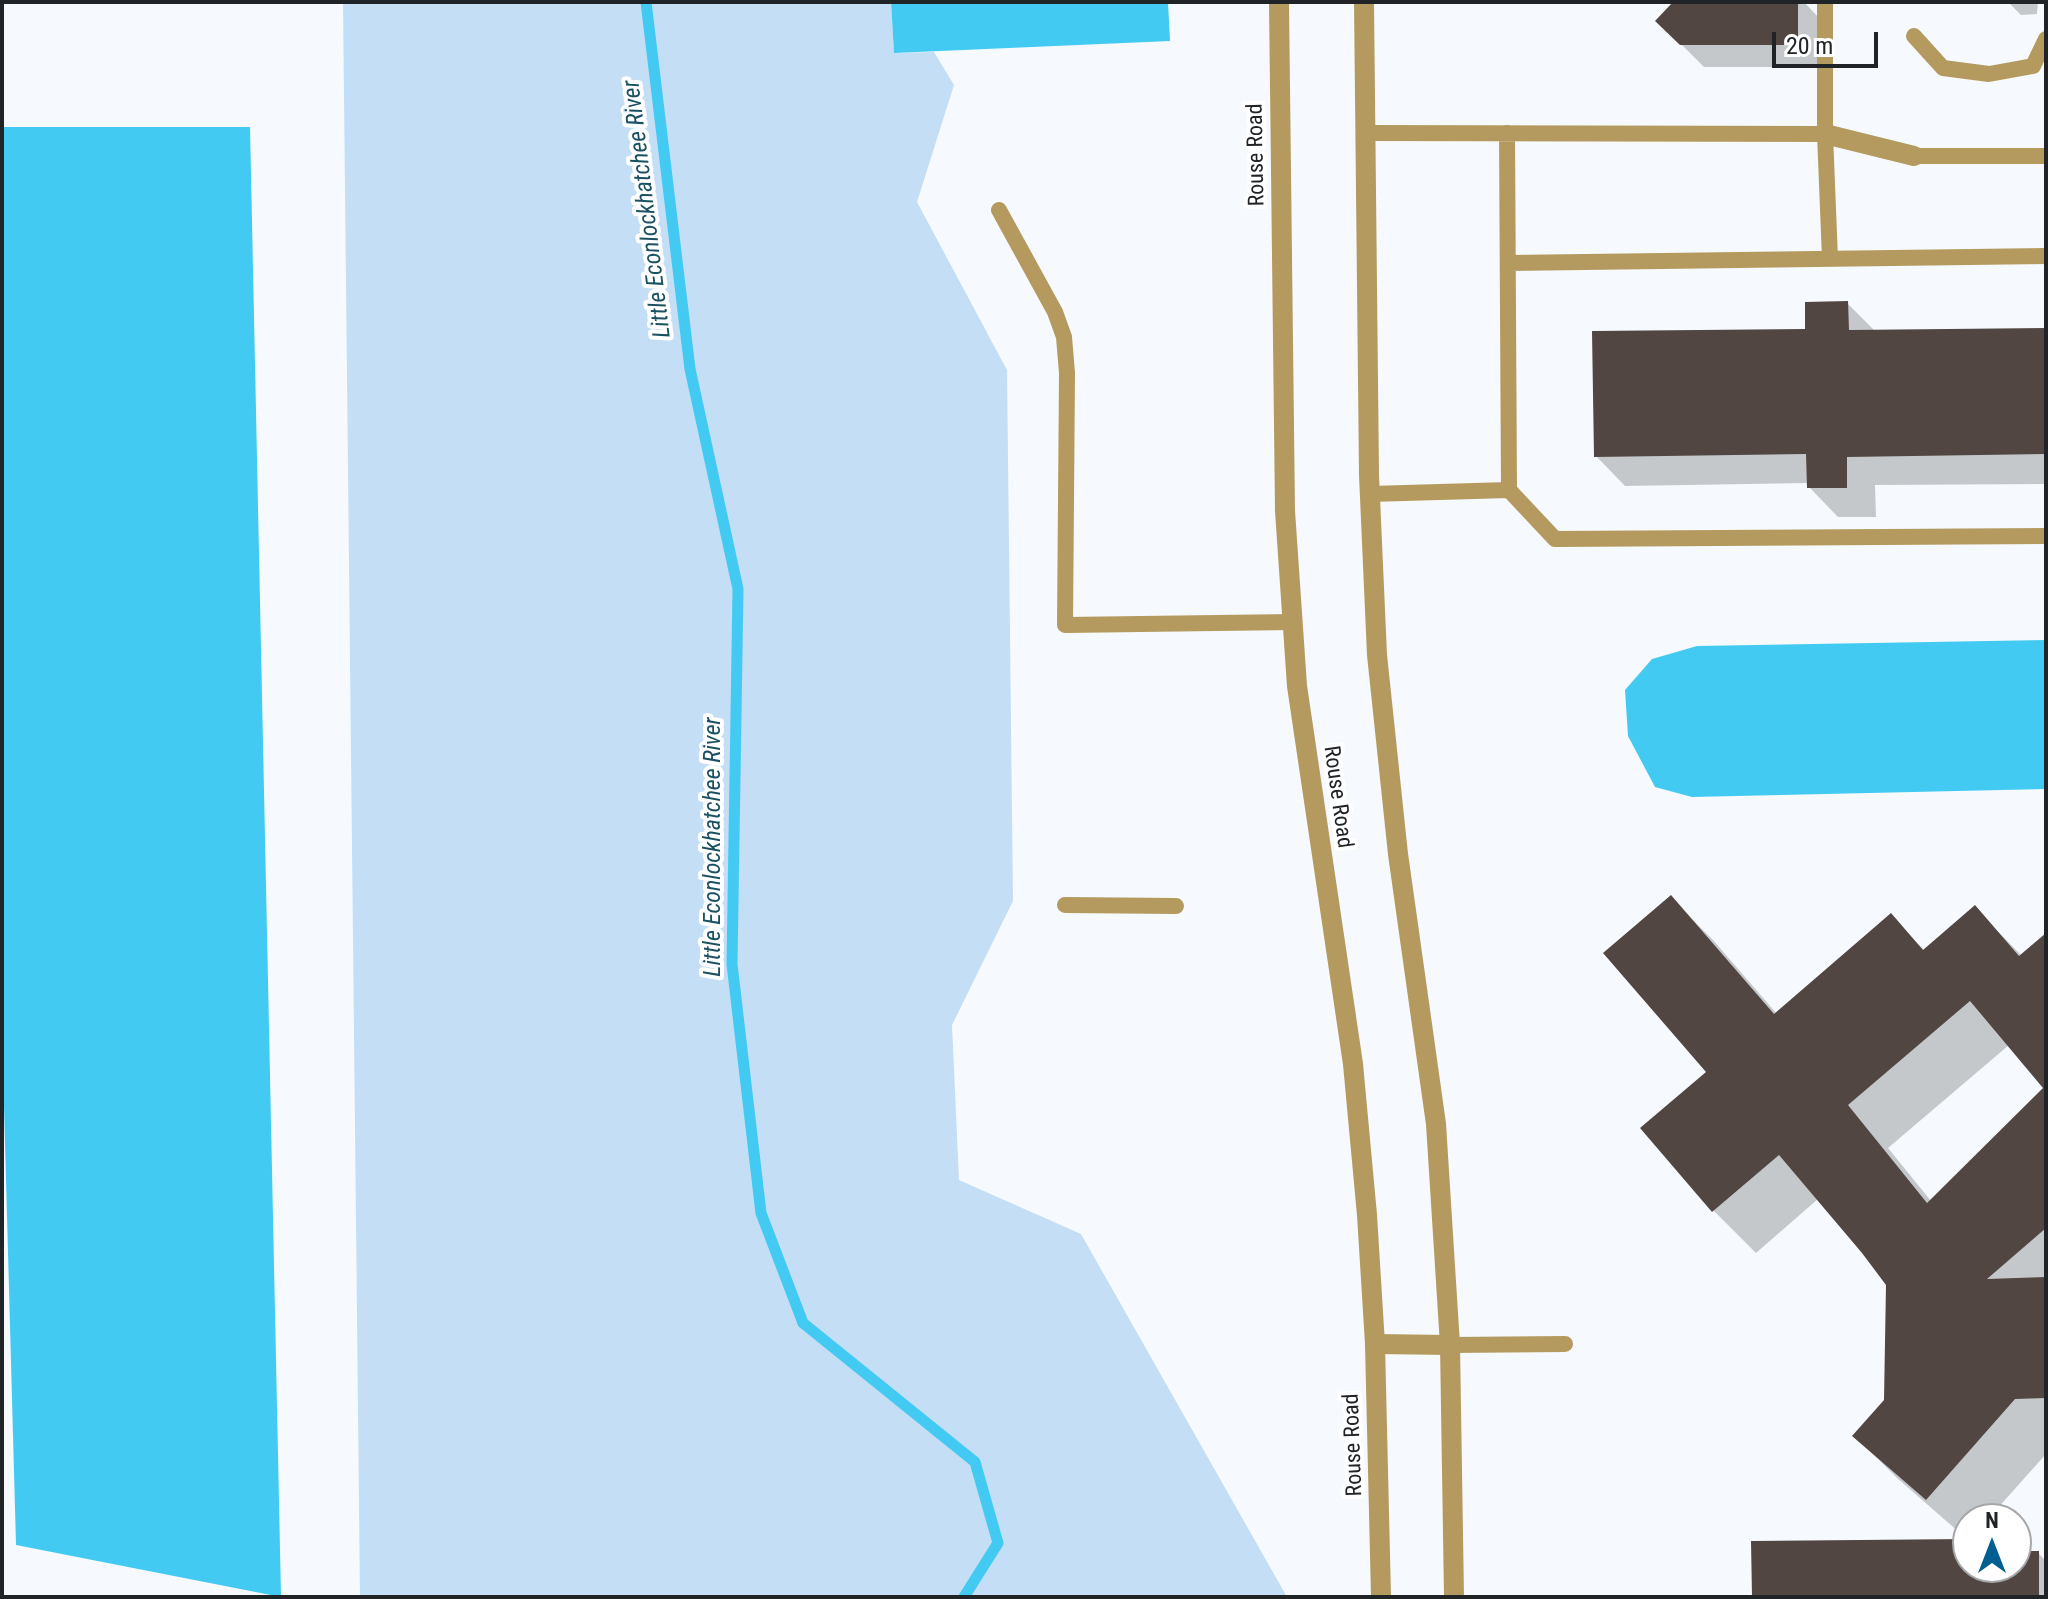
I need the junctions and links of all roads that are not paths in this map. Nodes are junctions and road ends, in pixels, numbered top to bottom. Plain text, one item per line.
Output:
1 (1279, 2) edge
2 (1364, 2) edge
3 (1825, 2) edge
4 (1914, 36) dead end
5 (2046, 39) edge
6 (1365, 133) junction
7 (1507, 133) junction
8 (1825, 134) junction
9 (1914, 156) joint
10 (2046, 156) edge
11 (999, 210) dead end
12 (2046, 256) edge
13 (1830, 259) junction
14 (1508, 263) junction
15 (1509, 490) junction
16 (1370, 494) junction
17 (2046, 536) edge
18 (1293, 622) junction
19 (1065, 905) dead end
20 (1176, 906) dead end
21 (1375, 1344) junction
22 (1565, 1344) dead end
23 (1450, 1345) junction
24 (1381, 1597) edge
25 (1454, 1597) edge

1 - 18 street, Rouse Road
2 - 6 street
3 - 8 lane
4 - 5 lane
6 - 7 lane
6 - 16 street
7 - 8 lane
7 - 14 lane
8 - 9 street
8 - 13 lane
9 - 10 lane
11 - 18 lane
12 - 13 lane
13 - 14 lane
14 - 15 lane
15 - 16 lane
15 - 17 lane
16 - 23 street
18 - 21 street, Rouse Road
19 - 20 lane
21 - 23 street
21 - 24 street, Rouse Road
22 - 23 lane
23 - 25 street

